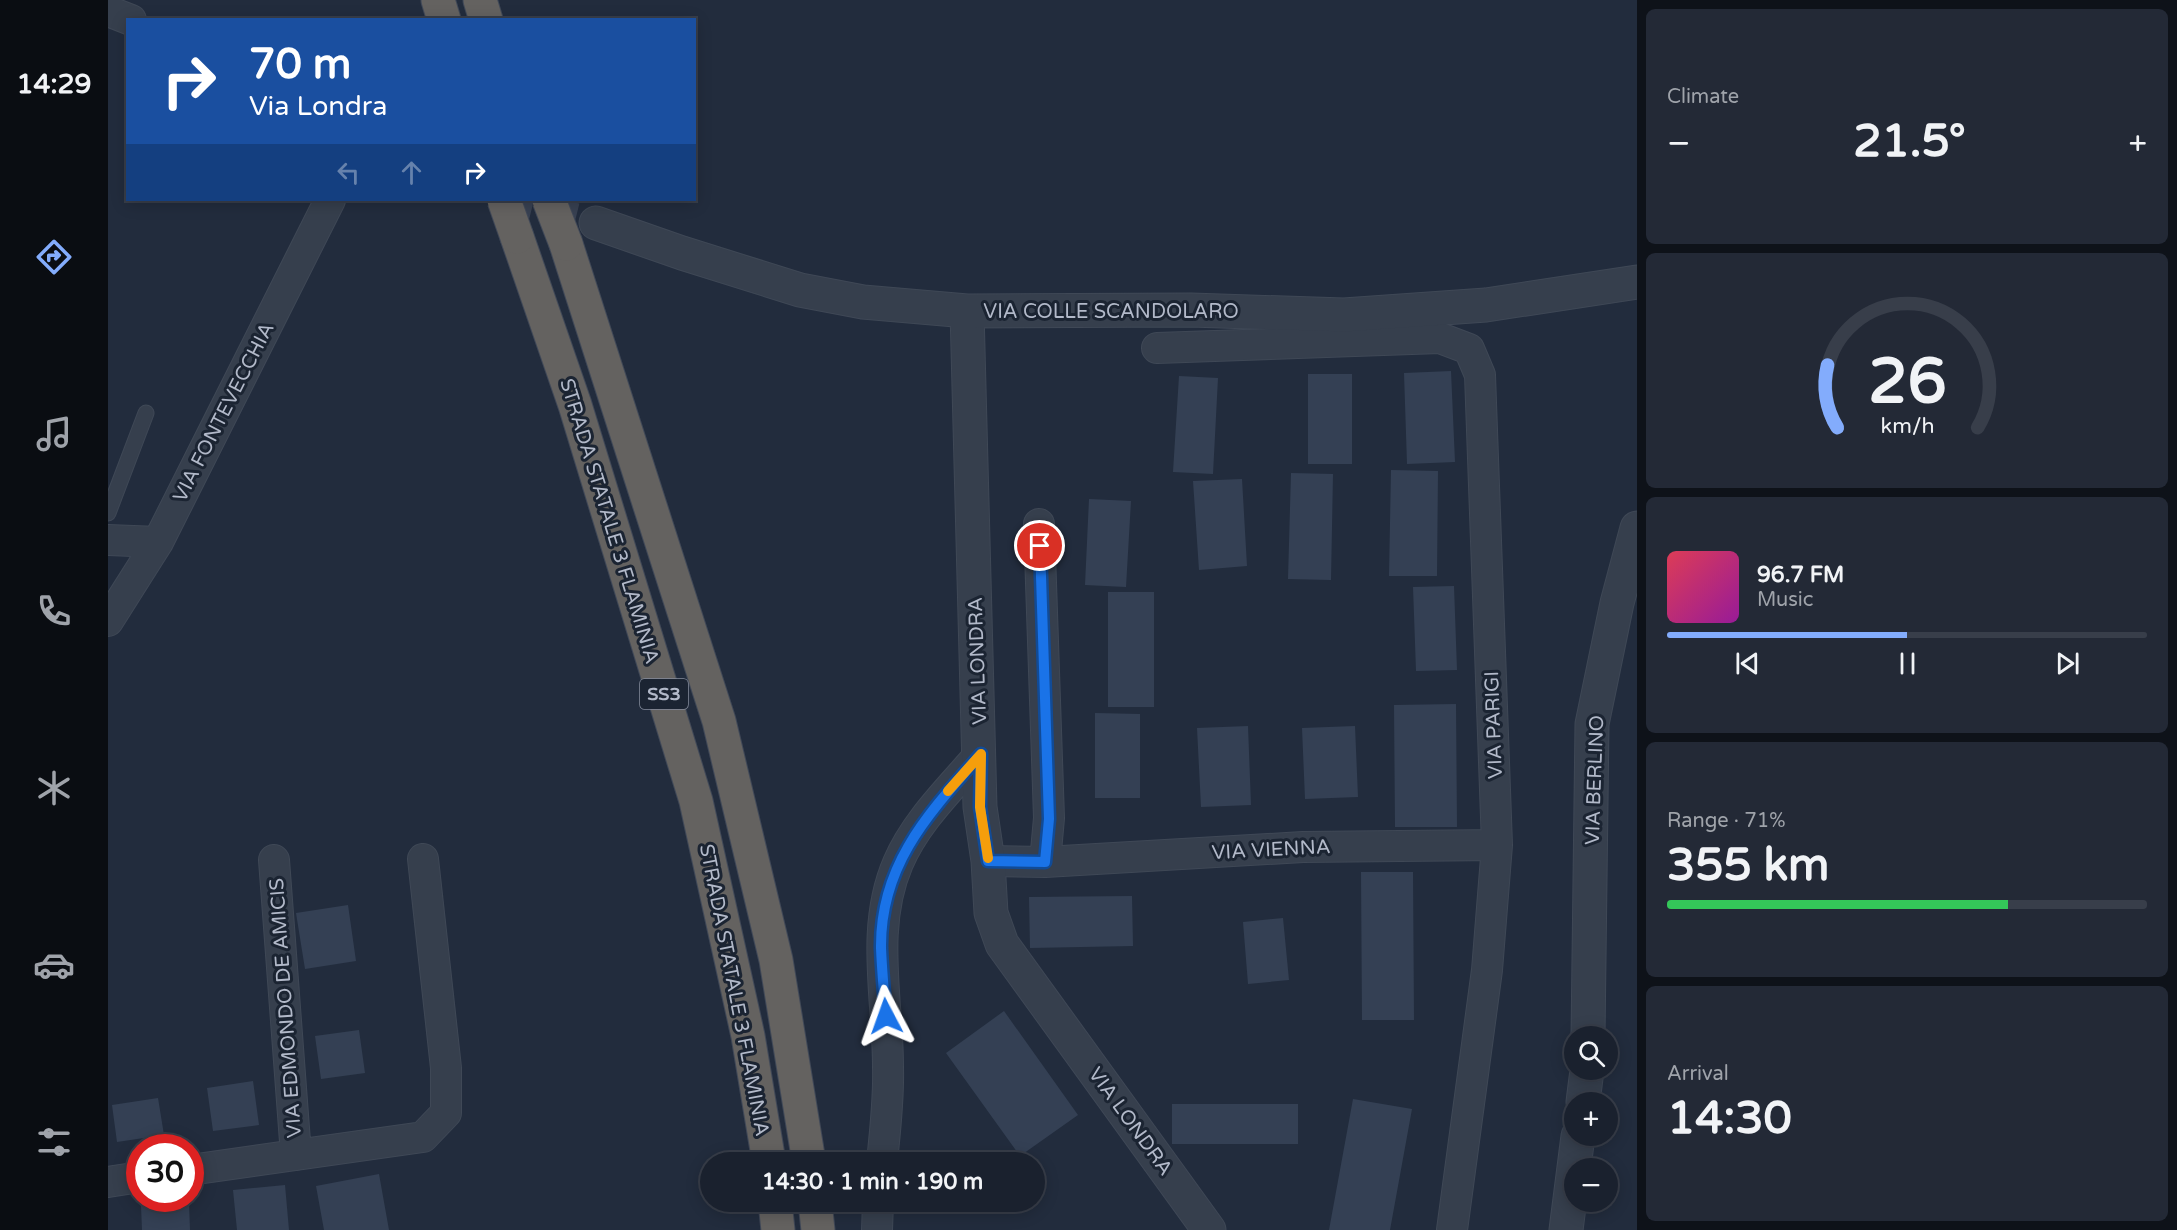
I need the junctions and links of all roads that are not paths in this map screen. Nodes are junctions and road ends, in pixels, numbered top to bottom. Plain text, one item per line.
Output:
1 (438, 0) edge
2 (480, 0) edge
3 (108, 11) edge
4 (126, 18) edge
5 (443, 18) edge
6 (485, 18) edge
7 (329, 201) edge
8 (504, 201) edge
9 (549, 201) edge
10 (596, 223) tunnel mouth
11 (1637, 282) edge
12 (967, 311) junction
13 (1342, 329) junction
14 (1157, 348) dead end
15 (147, 413) dead end
16 (108, 513) edge
17 (1039, 524) dead end
18 (1637, 528) edge
19 (108, 540) edge
20 (158, 542) junction
21 (108, 621) edge
22 (981, 754) junction
23 (1497, 845) junction
24 (423, 859) dead end
25 (274, 860) dead end
26 (988, 861) junction
27 (1045, 862) junction
28 (1588, 1026) edge
29 (1577, 1146) edge
30 (767, 1152) edge
31 (807, 1152) edge
32 (883, 1152) edge
33 (296, 1155) junction
34 (204, 1168) edge
35 (126, 1179) edge
36 (108, 1182) edge
37 (776, 1212) edge
38 (816, 1212) edge
39 (877, 1212) edge
40 (778, 1230) edge
41 (818, 1230) edge
42 (876, 1230) edge
43 (1209, 1230) edge
44 (1452, 1230) edge
45 (1566, 1230) edge

1 - 5 highway
2 - 6 highway
3 - 4 street
7 - 20 street, VIA FONTEVECCHIA
8 - 30 highway, STRADA STATALE 3 FLAMINIA / SS3, bridge
9 - 31 highway, STRADA STATALE 3 FLAMINIA / SS3, bridge
10 - 12 street, VIA COLLE SCANDOLARO
11 - 13 street, VIA COLLE SCANDOLARO
12 - 13 street, VIA COLLE SCANDOLARO
12 - 22 street, VIA LONDRA
13 - 14 street, VIA PARIGI
13 - 23 street, VIA PARIGI
15 - 16 lane
17 - 27 street
18 - 28 street, VIA BERLINO
19 - 20 street
20 - 21 street, VIA FONTEVECCHIA
22 - 26 street, VIA LONDRA
22 - 32 street
23 - 27 street, VIA VIENNA
23 - 44 street, VIA PARIGI
24 - 33 street, VIA EDMONDO DE AMICIS
25 - 33 street, VIA EDMONDO DE AMICIS
26 - 27 street, VIA VIENNA
26 - 43 street, VIA LONDRA
29 - 45 street
33 - 34 street, VIA EDMONDO DE AMICIS
35 - 36 street
37 - 40 highway
38 - 41 highway
39 - 42 street

